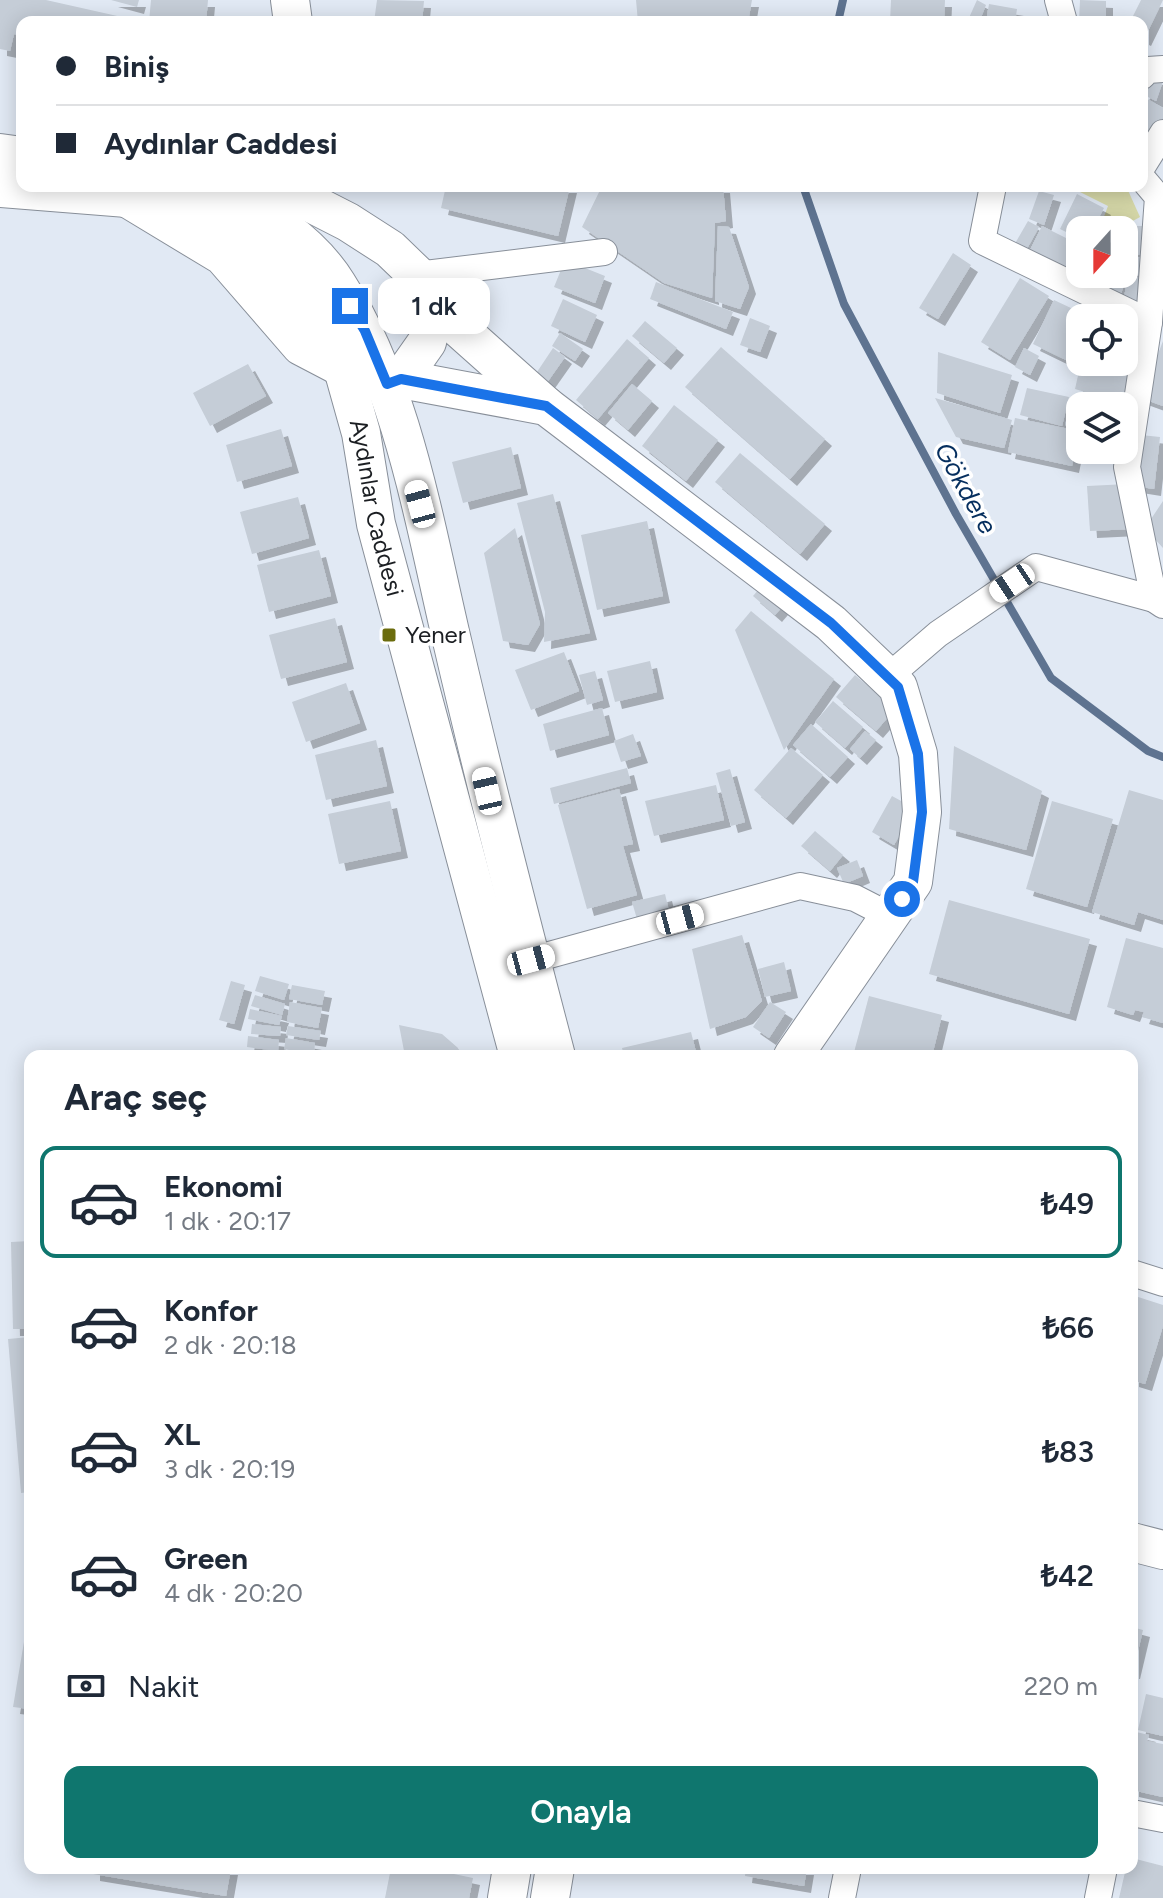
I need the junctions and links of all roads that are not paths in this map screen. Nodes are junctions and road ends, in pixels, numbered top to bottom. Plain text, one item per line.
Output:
1 (1163, 133) edge
2 (1148, 157) edge
3 (1154, 191) edge
4 (51, 192) edge
5 (226, 192) edge
6 (292, 192) edge
7 (992, 192) edge
8 (325, 199) edge
9 (604, 252) dead end
10 (426, 291) junction
11 (1149, 322) junction
12 (345, 369) junction
13 (394, 382) junction
14 (546, 406) junction
15 (1160, 601) edge
16 (888, 677) junction
17 (890, 916) junction
18 (531, 960) junction
19 (517, 1050) edge
20 (554, 1050) edge
21 (797, 1050) edge
22 (1138, 1275) edge
23 (1163, 1283) edge
24 (1138, 1544) edge
25 (1163, 1550) edge
26 (1138, 1814) edge
27 (1163, 1819) edge
28 (511, 1874) edge
29 (554, 1874) edge
30 (847, 1874) edge
31 (1103, 1874) edge
32 (507, 1898) edge
33 (550, 1898) edge
34 (842, 1898) edge
35 (1098, 1898) edge

1 - 2 street
3 - 11 street
4 - 12 main road, Aydınlar Caddesi
5 - 13 main road, Aydınlar Caddesi
6 - 8 main road
7 - 11 street
8 - 10 main road
9 - 10 street
10 - 13 main road
10 - 14 main road
11 - 15 street
12 - 13 main road
12 - 19 main road, Aydınlar Caddesi
13 - 14 main road
13 - 18 main road, Aydınlar Caddesi
14 - 16 main road
15 - 16 street
16 - 17 main road
17 - 18 street
17 - 21 main road
18 - 20 main road, Aydınlar Caddesi
22 - 23 street
24 - 25 main road
26 - 27 street
28 - 32 main road
29 - 33 main road
30 - 34 street
31 - 35 street

